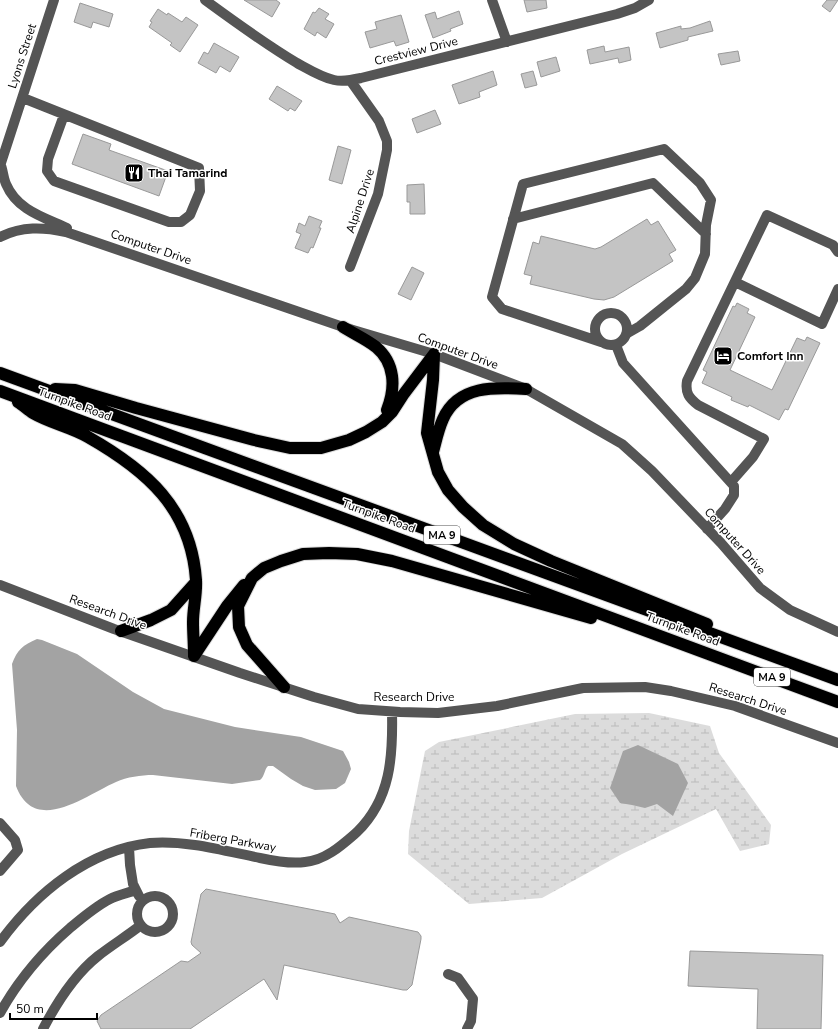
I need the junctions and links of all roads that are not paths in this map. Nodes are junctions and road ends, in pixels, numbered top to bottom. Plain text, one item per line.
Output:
1 (54, 0) edge
2 (205, 0) edge
3 (492, 0) edge
4 (650, 0) edge
5 (506, 42) junction
6 (350, 80) junction
7 (22, 98) junction
8 (64, 114) junction
9 (0, 164) edge
10 (513, 219) junction
11 (706, 234) junction
12 (0, 238) edge
13 (93, 240) junction
14 (838, 252) edge
15 (350, 267) dead end
16 (734, 282) junction
17 (838, 289) edge
18 (343, 327) junction
19 (626, 334) junction
20 (601, 342) junction
21 (616, 345) junction
22 (434, 354) junction
23 (0, 373) edge
24 (45, 389) junction
25 (526, 389) junction
26 (4, 393) edge
27 (382, 422) junction
28 (433, 453) junction
29 (731, 482) junction
30 (707, 529) junction
31 (252, 578) junction
32 (196, 582) junction
33 (0, 585) edge
34 (121, 631) junction
35 (838, 632) edge
36 (706, 652) junction
37 (194, 656) junction
38 (838, 679) edge
39 (284, 687) junction
40 (838, 702) edge
41 (392, 712) junction
42 (838, 743) edge
43 (0, 823) edge
44 (129, 847) junction
45 (0, 871) edge
46 (136, 890) junction
47 (142, 901) junction
48 (141, 925) junction
49 (0, 942) edge
50 (448, 974) dead end
51 (0, 1013) edge
52 (43, 1029) edge
53 (467, 1029) edge

1 - 7 street, Lyons Street
2 - 6 street, Crestview Drive
3 - 5 street
4 - 5 street, Crestview Drive
5 - 6 street, Crestview Drive
6 - 15 street, Alpine Drive
7 - 8 street
7 - 9 street, Lyons Street
8 - 8 street
9 - 13 street
10 - 11 street
10 - 11 street
10 - 20 street
11 - 19 street
12 - 13 street, Computer Drive
13 - 18 street, Computer Drive
14 - 16 street
16 - 17 street
16 - 29 street
18 - 22 street, Computer Drive
18 - 27 highway
19 - 20 street
19 - 21 street
20 - 21 street
21 - 29 street
22 - 25 street, Computer Drive
22 - 27 highway
22 - 28 highway
23 - 24 highway, Turnpike Road / MA 9
24 - 27 highway
24 - 38 highway, Turnpike Road / MA 9
25 - 28 highway
25 - 30 street, Computer Drive
26 - 32 highway
26 - 36 highway, Turnpike Road / MA 9
28 - 38 highway
29 - 30 street
30 - 35 street, Computer Drive
31 - 36 highway
31 - 37 highway
31 - 39 highway
32 - 34 highway
32 - 37 highway
33 - 34 street, Research Drive
34 - 37 street, Research Drive
36 - 40 highway, Turnpike Road / MA 9
37 - 39 street, Research Drive
39 - 41 street, Research Drive
41 - 42 street, Research Drive
41 - 44 street, Friberg Parkway
43 - 45 street
44 - 46 street
44 - 49 street, Friberg Parkway
46 - 47 street
46 - 51 street
47 - 48 street
47 - 48 street
48 - 52 street
50 - 53 street

